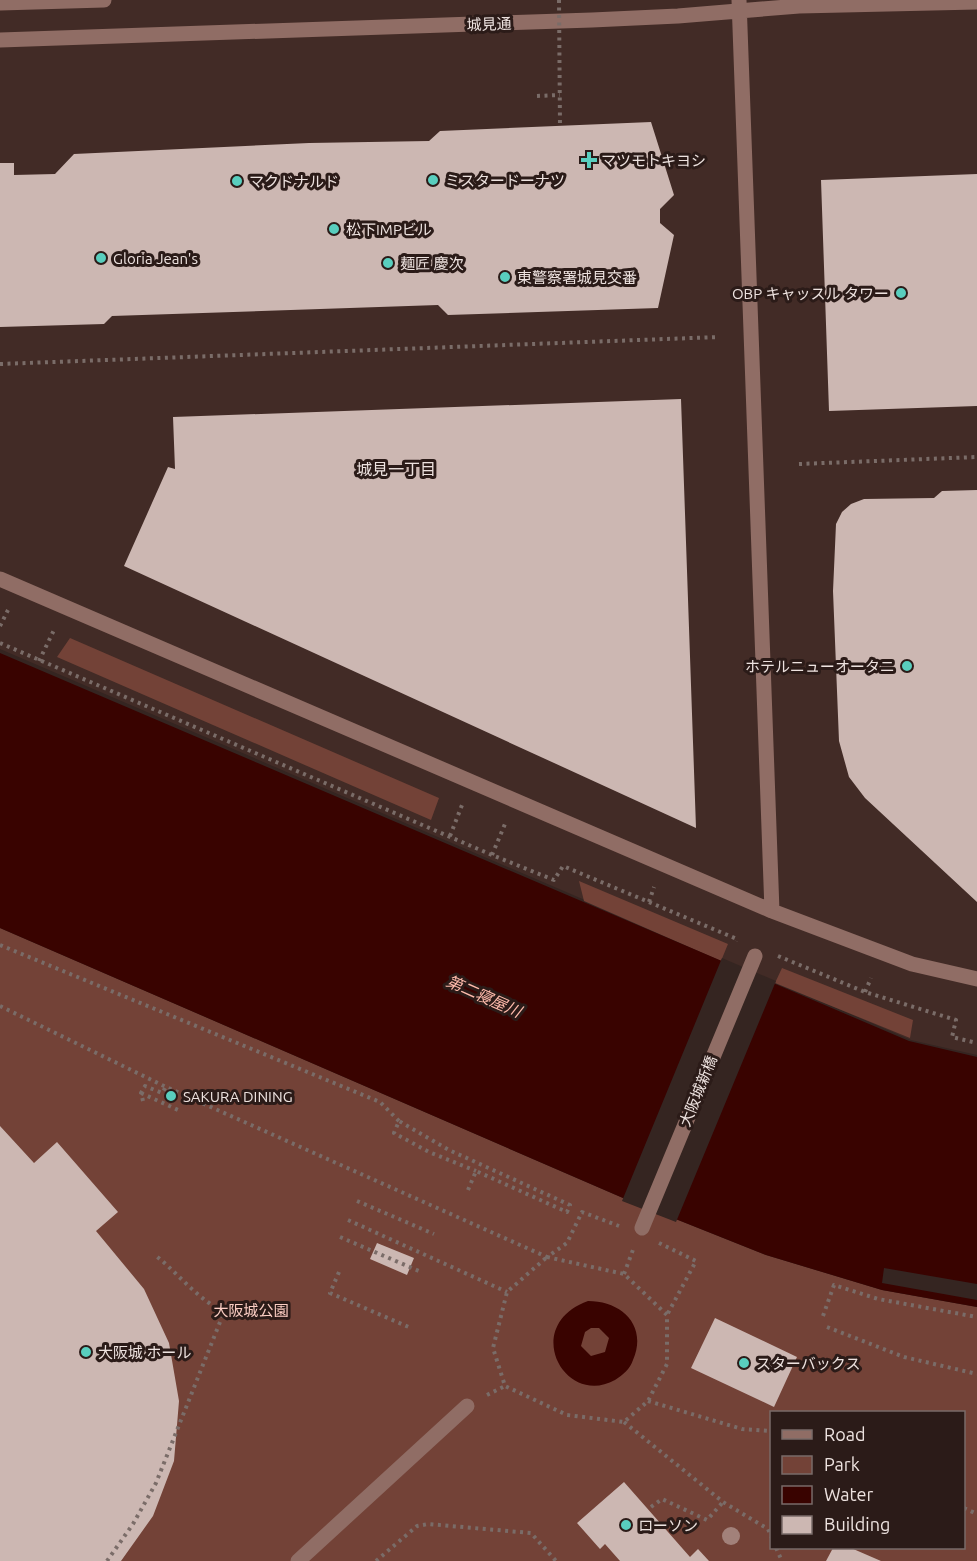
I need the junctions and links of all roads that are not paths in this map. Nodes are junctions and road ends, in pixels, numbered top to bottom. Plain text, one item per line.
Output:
1 (104, 0) edge
2 (977, 2) edge
3 (0, 3) edge
4 (739, 6) edge
5 (0, 40) edge
6 (0, 579) edge
7 (772, 911) junction
8 (754, 956) dead end
9 (977, 979) edge
10 (642, 1228) dead end
11 (467, 1406) dead end
12 (298, 1561) edge

1 - 3 street
2 - 4 street, 城見通
4 - 5 street, 城見通
4 - 7 street
6 - 7 street
7 - 9 street
8 - 10 street, 大阪城新橋
11 - 12 street

